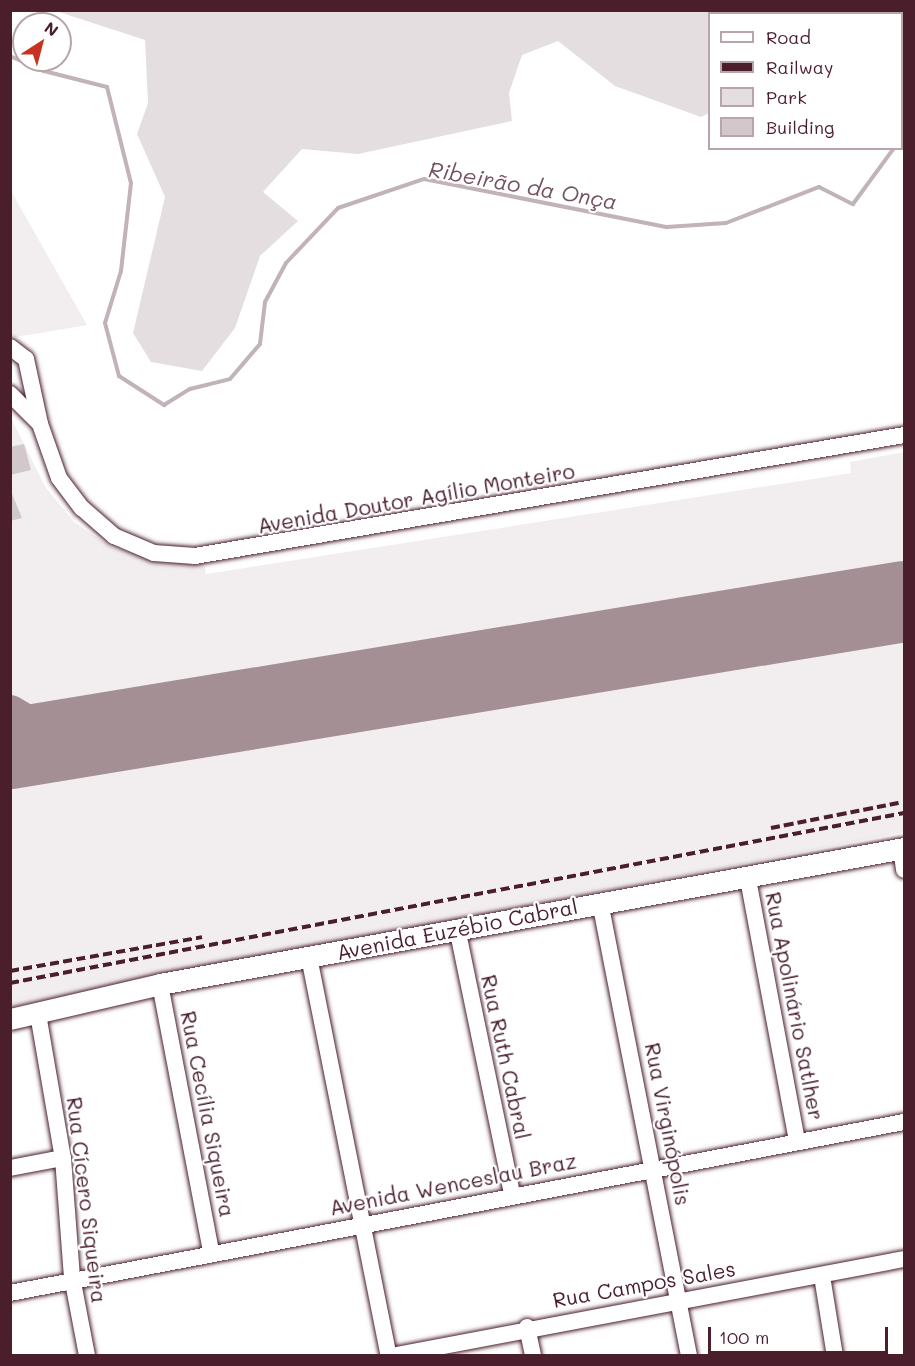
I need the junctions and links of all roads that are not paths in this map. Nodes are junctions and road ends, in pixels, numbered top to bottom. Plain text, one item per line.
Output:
1 (10, 348) edge
2 (10, 394) edge
3 (40, 424) junction
4 (904, 435) edge
5 (903, 848) edge
6 (904, 870) edge
7 (748, 879) junction
8 (600, 902) junction
9 (457, 928) junction
10 (309, 957) junction
11 (160, 984) junction
12 (38, 1014) junction
13 (10, 1019) edge
14 (904, 1122) edge
15 (797, 1141) junction
16 (63, 1158) junction
17 (10, 1168) edge
18 (654, 1168) junction
19 (512, 1194) junction
20 (366, 1224) junction
21 (211, 1252) junction
22 (904, 1259) edge
23 (822, 1276) junction
24 (72, 1277) junction
25 (10, 1293) edge
26 (681, 1301) junction
27 (527, 1326) junction
28 (87, 1356) edge
29 (390, 1356) edge
30 (533, 1356) edge
31 (689, 1356) edge
32 (836, 1356) edge

1 - 3 street
2 - 3 street, Avenida Doutor Agílio Monteiro
3 - 4 street, Avenida Doutor Agílio Monteiro
5 - 6 street
5 - 7 main road, Avenida Euzébio Cabral
7 - 8 main road, Avenida Euzébio Cabral
7 - 15 street, Rua Apolinário Satlher
8 - 9 main road, Avenida Euzébio Cabral
8 - 18 street, Rua Virginópolis
9 - 10 main road, Avenida Euzébio Cabral
9 - 19 street, Rua Ruth Cabral
10 - 11 main road, Avenida Euzébio Cabral
10 - 20 street
11 - 12 main road, Avenida Euzébio Cabral
11 - 21 street, Rua Cecília Siqueira
12 - 13 main road, Avenida Euzébio Cabral
12 - 16 street, Rua Cícero Siqueira
14 - 15 street, Avenida Wenceslau Braz
15 - 18 street, Avenida Wenceslau Braz
16 - 17 street
16 - 24 street, Rua Cícero Siqueira
18 - 19 street, Avenida Wenceslau Braz
18 - 26 street, Rua Virginópolis
19 - 20 street, Avenida Wenceslau Braz
20 - 21 street, Avenida Wenceslau Braz
20 - 29 street
21 - 24 street, Avenida Wenceslau Braz
22 - 23 street, Rua Campos Sales
23 - 26 street, Rua Campos Sales
23 - 32 street
24 - 25 street, Avenida Wenceslau Braz
24 - 28 street, Rua Cícero Siqueira
26 - 27 street, Rua Campos Sales
26 - 31 street, Rua Virginópolis
27 - 29 street, Rua Campos Sales
27 - 30 street

